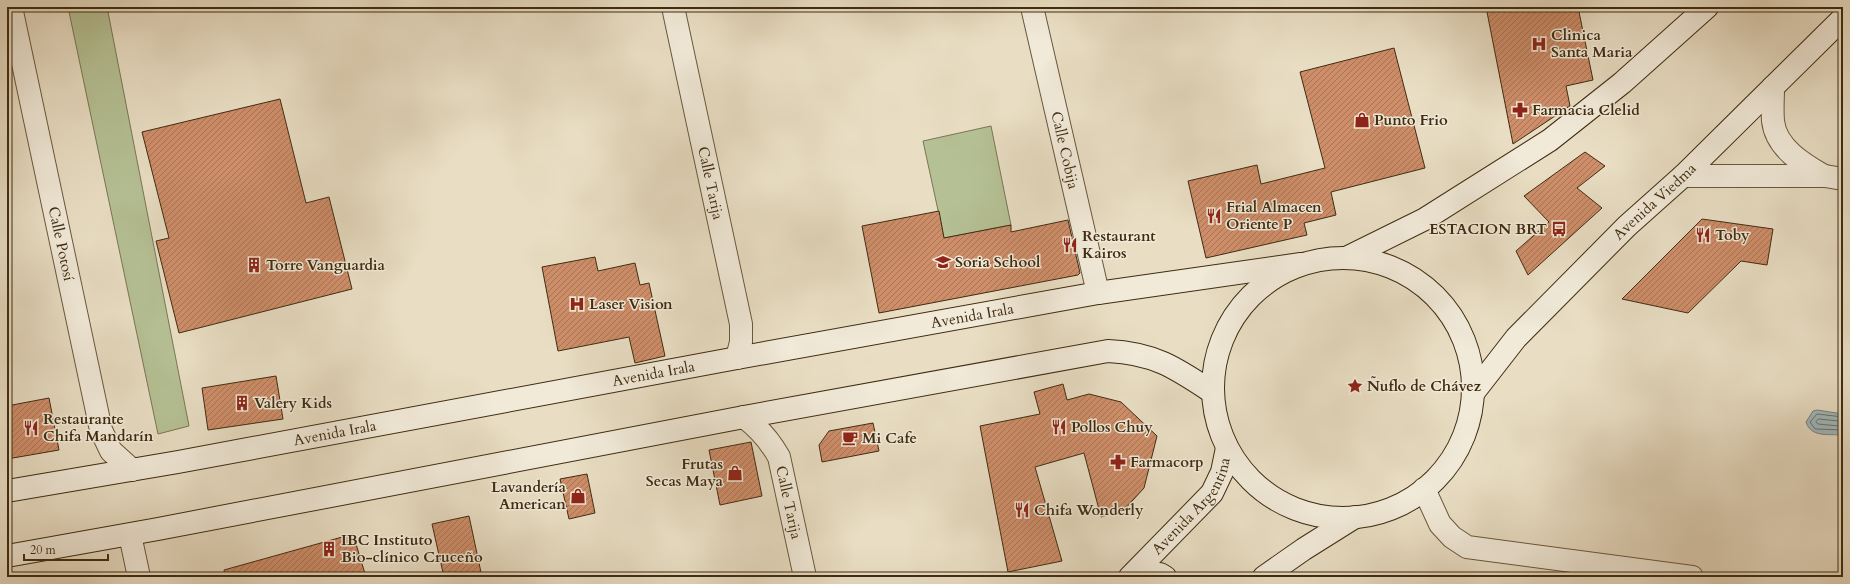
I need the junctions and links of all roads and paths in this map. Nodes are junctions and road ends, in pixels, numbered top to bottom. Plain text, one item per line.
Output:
1 (11, 7) edge
2 (673, 7) edge
3 (1032, 7) edge
4 (1707, 7) edge
5 (1843, 18) edge
6 (1773, 87) junction
7 (1684, 176) junction
8 (1834, 178) edge
9 (1346, 258) junction
10 (1301, 264) junction
11 (1098, 293) junction
12 (736, 358) junction
13 (1212, 392) junction
14 (1474, 392) junction
15 (744, 417) junction
16 (1227, 448) junction
17 (132, 470) junction
18 (1424, 490) junction
19 (7, 491) edge
20 (1355, 517) junction
21 (130, 534) junction
22 (7, 556) edge
23 (1132, 575) edge
24 (139, 577) edge
25 (806, 577) edge
26 (1165, 577) edge
27 (1264, 577) edge
28 (1692, 577) edge

1 - 17 main road, Calle Potosí
2 - 12 main road, Calle Tarija
3 - 11 main road, Calle Cobija
4 - 9 main road
5 - 6 main road, Avenida Viedma
6 - 7 main road, Avenida Viedma
6 - 8 main road
7 - 8 main road
7 - 14 main road, Avenida Viedma
9 - 10 main road
9 - 14 main road
10 - 11 main road, Avenida Irala
10 - 13 main road
11 - 12 main road, Avenida Irala
12 - 17 main road, Avenida Irala
13 - 15 main road
13 - 16 main road
14 - 18 main road
15 - 21 main road
15 - 25 main road, Calle Tarija
16 - 20 main road
16 - 23 main road, Avenida Argentina
17 - 19 main road, Avenida Irala
18 - 20 main road
18 - 28 main road
20 - 27 main road
21 - 22 main road
21 - 24 main road
23 - 26 main road

